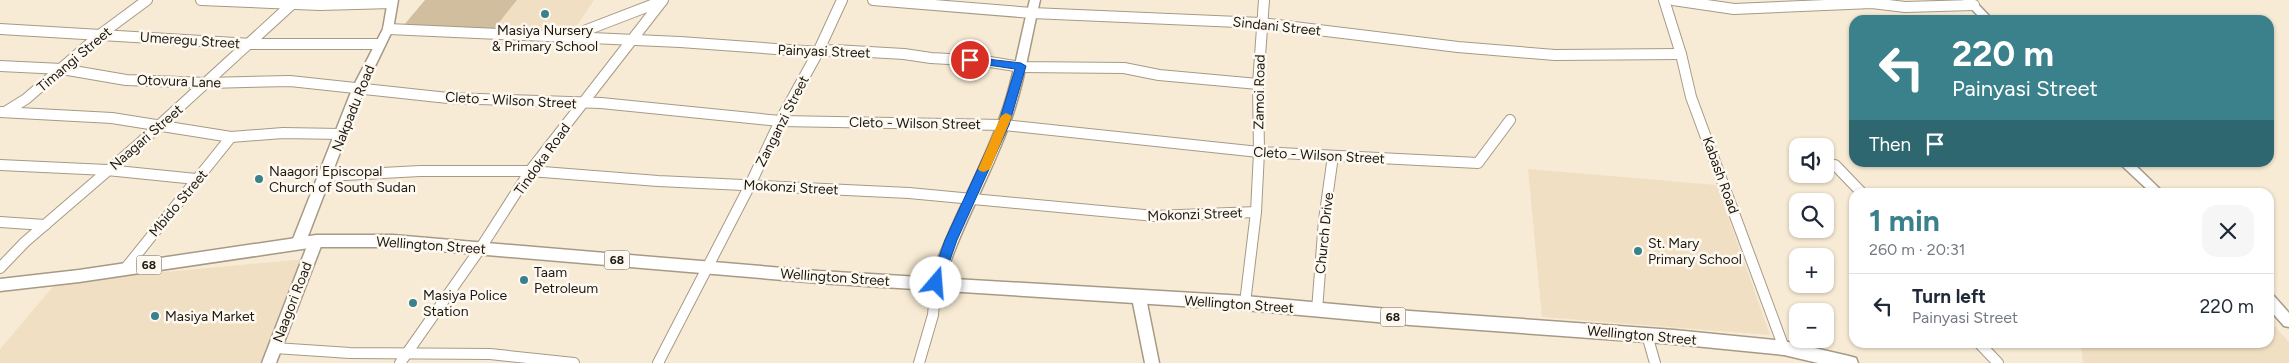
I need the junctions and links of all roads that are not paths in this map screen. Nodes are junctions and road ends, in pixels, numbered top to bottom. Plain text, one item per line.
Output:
1 (146, 0) edge
2 (201, 0) edge
3 (663, 0) edge
4 (842, 0) edge
5 (873, 0) edge
6 (1035, 0) edge
7 (1264, 0) edge
8 (1664, 0) edge
9 (1673, 0) edge
10 (392, 1) edge
11 (1971, 3) edge
12 (292, 5) junction
13 (1032, 13) junction
14 (1983, 15) edge
15 (1261, 23) junction
16 (0, 29) edge
17 (388, 29) junction
18 (101, 34) junction
19 (568, 37) junction
20 (631, 41) junction
21 (248, 43) junction
22 (380, 44) junction
23 (818, 52) junction
24 (1681, 54) junction
25 (0, 66) edge
26 (1021, 66) junction
27 (62, 69) junction
28 (208, 83) junction
29 (1258, 84) junction
30 (359, 87) junction
31 (584, 103) junction
32 (1, 114) edge
33 (1510, 120) dead end
34 (780, 121) junction
35 (159, 125) junction
36 (1004, 125) junction
37 (341, 134) junction
38 (231, 137) junction
39 (1259, 152) junction
40 (1333, 156) junction
41 (1835, 164) dead end
42 (0, 165) edge
43 (2130, 167) edge
44 (107, 170) junction
45 (530, 171) junction
46 (326, 176) junction
47 (196, 179) junction
48 (750, 186) junction
49 (1857, 188) edge
50 (2153, 188) edge
51 (968, 200) junction
52 (1256, 212) junction
53 (0, 222) edge
54 (45, 225) junction
55 (307, 242) junction
56 (480, 249) junction
57 (0, 268) edge
58 (706, 268) junction
59 (124, 269) junction
60 (936, 283) junction
61 (0, 285) edge
62 (1139, 298) junction
63 (1245, 303) junction
64 (2274, 306) edge
65 (1317, 310) junction
66 (2289, 322) edge
67 (1647, 335) junction
68 (275, 348) junction
69 (1784, 348) junction
70 (1984, 348) edge
71 (403, 359) edge
72 (269, 363) edge
73 (574, 363) edge
74 (658, 363) edge
75 (919, 363) edge
76 (1152, 363) edge
77 (1655, 363) edge
78 (1849, 363) edge
79 (1998, 363) edge

1 - 18 street, Timangi Street
2 - 12 street
3 - 19 street
3 - 20 street, Tindoka Road
4 - 23 street, Zanganzi Street
5 - 13 street, Sindani Street
6 - 13 street
7 - 15 street, Zamoi Road
8 - 24 street, Kabash Road
9 - 11 street
10 - 12 street
10 - 17 street, Nakpadu Road
11 - 14 street
12 - 21 street, Naagari Street
13 - 15 street, Sindani Street
13 - 26 street
15 - 24 street, Sindani Street
15 - 29 street, Zamoi Road
16 - 18 street, Umeregu Street
17 - 19 street, Painyasi Street
17 - 22 street, Nakpadu Road
18 - 21 street, Umeregu Street
18 - 27 street, Timangi Street
19 - 20 street, Painyasi Street
20 - 23 street, Painyasi Street
20 - 31 street, Tindoka Road
21 - 22 street, Umeregu Street
21 - 28 street, Naagari Street
22 - 30 street, Nakpadu Road
23 - 26 street, Painyasi Street
23 - 34 street, Zanganzi Street
24 - 69 street, Kabash Road
25 - 27 street, Otovura Lane
26 - 29 street, Painyasi Street
26 - 36 street
27 - 28 street, Otovura Lane
27 - 32 street, Timangi Street
28 - 30 street, Otovura Lane
28 - 35 street, Naagari Street
29 - 39 street, Zamoi Road
30 - 31 street, Cleto - Wilson Street
30 - 37 street, Nakpadu Road
31 - 34 street, Cleto - Wilson Street
31 - 45 street, Tindoka Road
32 - 35 street
33 - 40 street, Cleto - Wilson Street
34 - 36 street, Cleto - Wilson Street
34 - 48 street, Zanganzi Street
35 - 38 street
35 - 44 street, Naagari Street
36 - 39 street, Cleto - Wilson Street
36 - 51 street
37 - 38 street
37 - 46 street, Nakpadu Road
38 - 47 street, Mbido Street
39 - 40 street, Cleto - Wilson Street
39 - 52 street, Zamoi Road
40 - 65 street, Church Drive
41 - 49 street
42 - 44 street
43 - 50 street
44 - 47 street
44 - 54 street, Naagari Street
45 - 46 street, Mokonzi Street
45 - 48 street, Mokonzi Street
45 - 56 street, Tindoka Road
46 - 55 street, Nakpadu Road
47 - 59 street, Mbido Street
48 - 51 street, Mokonzi Street
48 - 58 street, Zanganzi Street
51 - 52 street, Mokonzi Street
51 - 60 street
52 - 63 street, Zamoi Road
53 - 54 street
54 - 57 street, Naagari Street
55 - 56 main road, Wellington Street / 68
55 - 59 main road, Wellington Street / 68
55 - 68 street, Naagori Road
56 - 58 main road, Wellington Street / 68
56 - 71 street, Tindoka Road
58 - 60 main road, Wellington Street / 68
58 - 74 street, Zanganzi Street
59 - 61 main road, Wellington Street / 68
60 - 62 main road, Wellington Street / 68
60 - 75 street
62 - 63 main road, Wellington Street / 68
62 - 76 street
63 - 65 main road, Wellington Street / 68
64 - 66 street
65 - 67 main road, Wellington Street / 68
67 - 69 main road, Wellington Street / 68
67 - 77 street
68 - 71 street
68 - 72 street, Naagori Road
69 - 78 main road, Wellington Street / 68
70 - 79 street
71 - 73 street

